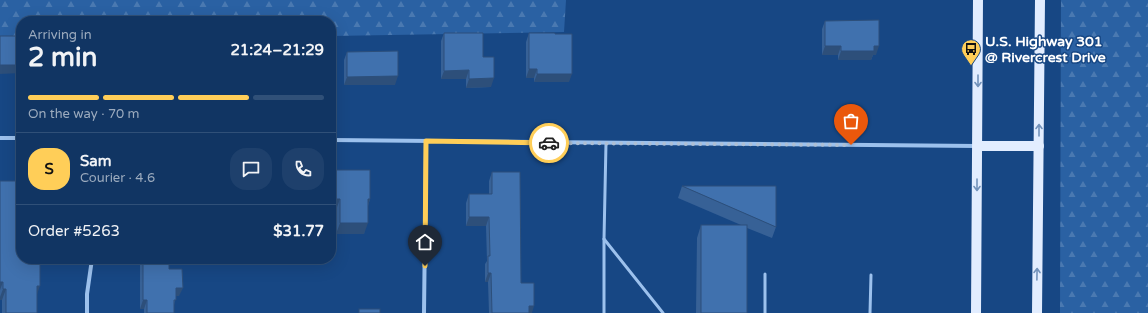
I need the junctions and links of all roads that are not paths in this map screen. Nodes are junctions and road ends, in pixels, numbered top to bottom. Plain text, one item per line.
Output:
1 (978, 0) edge
2 (1040, 0) edge
3 (0, 138) edge
4 (16, 138) edge
5 (336, 140) edge
6 (426, 141) junction
7 (606, 143) junction
8 (978, 146) junction
9 (1039, 146) junction
10 (604, 238) junction
11 (91, 264) edge
12 (765, 274) dead end
13 (871, 275) dead end
14 (87, 313) edge
15 (424, 313) edge
16 (604, 313) edge
17 (663, 313) edge
18 (765, 313) edge
19 (870, 313) edge
20 (976, 313) edge
21 (1037, 313) edge

1 -> 8 main road
9 -> 2 main road
3 - 4 street
5 - 6 street
6 - 7 street
6 - 15 street
7 - 8 street
7 - 10 lane
8 - 9 main road
8 -> 20 main road
21 -> 9 main road
10 - 16 lane
10 - 17 lane
11 - 14 street
12 - 18 lane
13 - 19 lane

